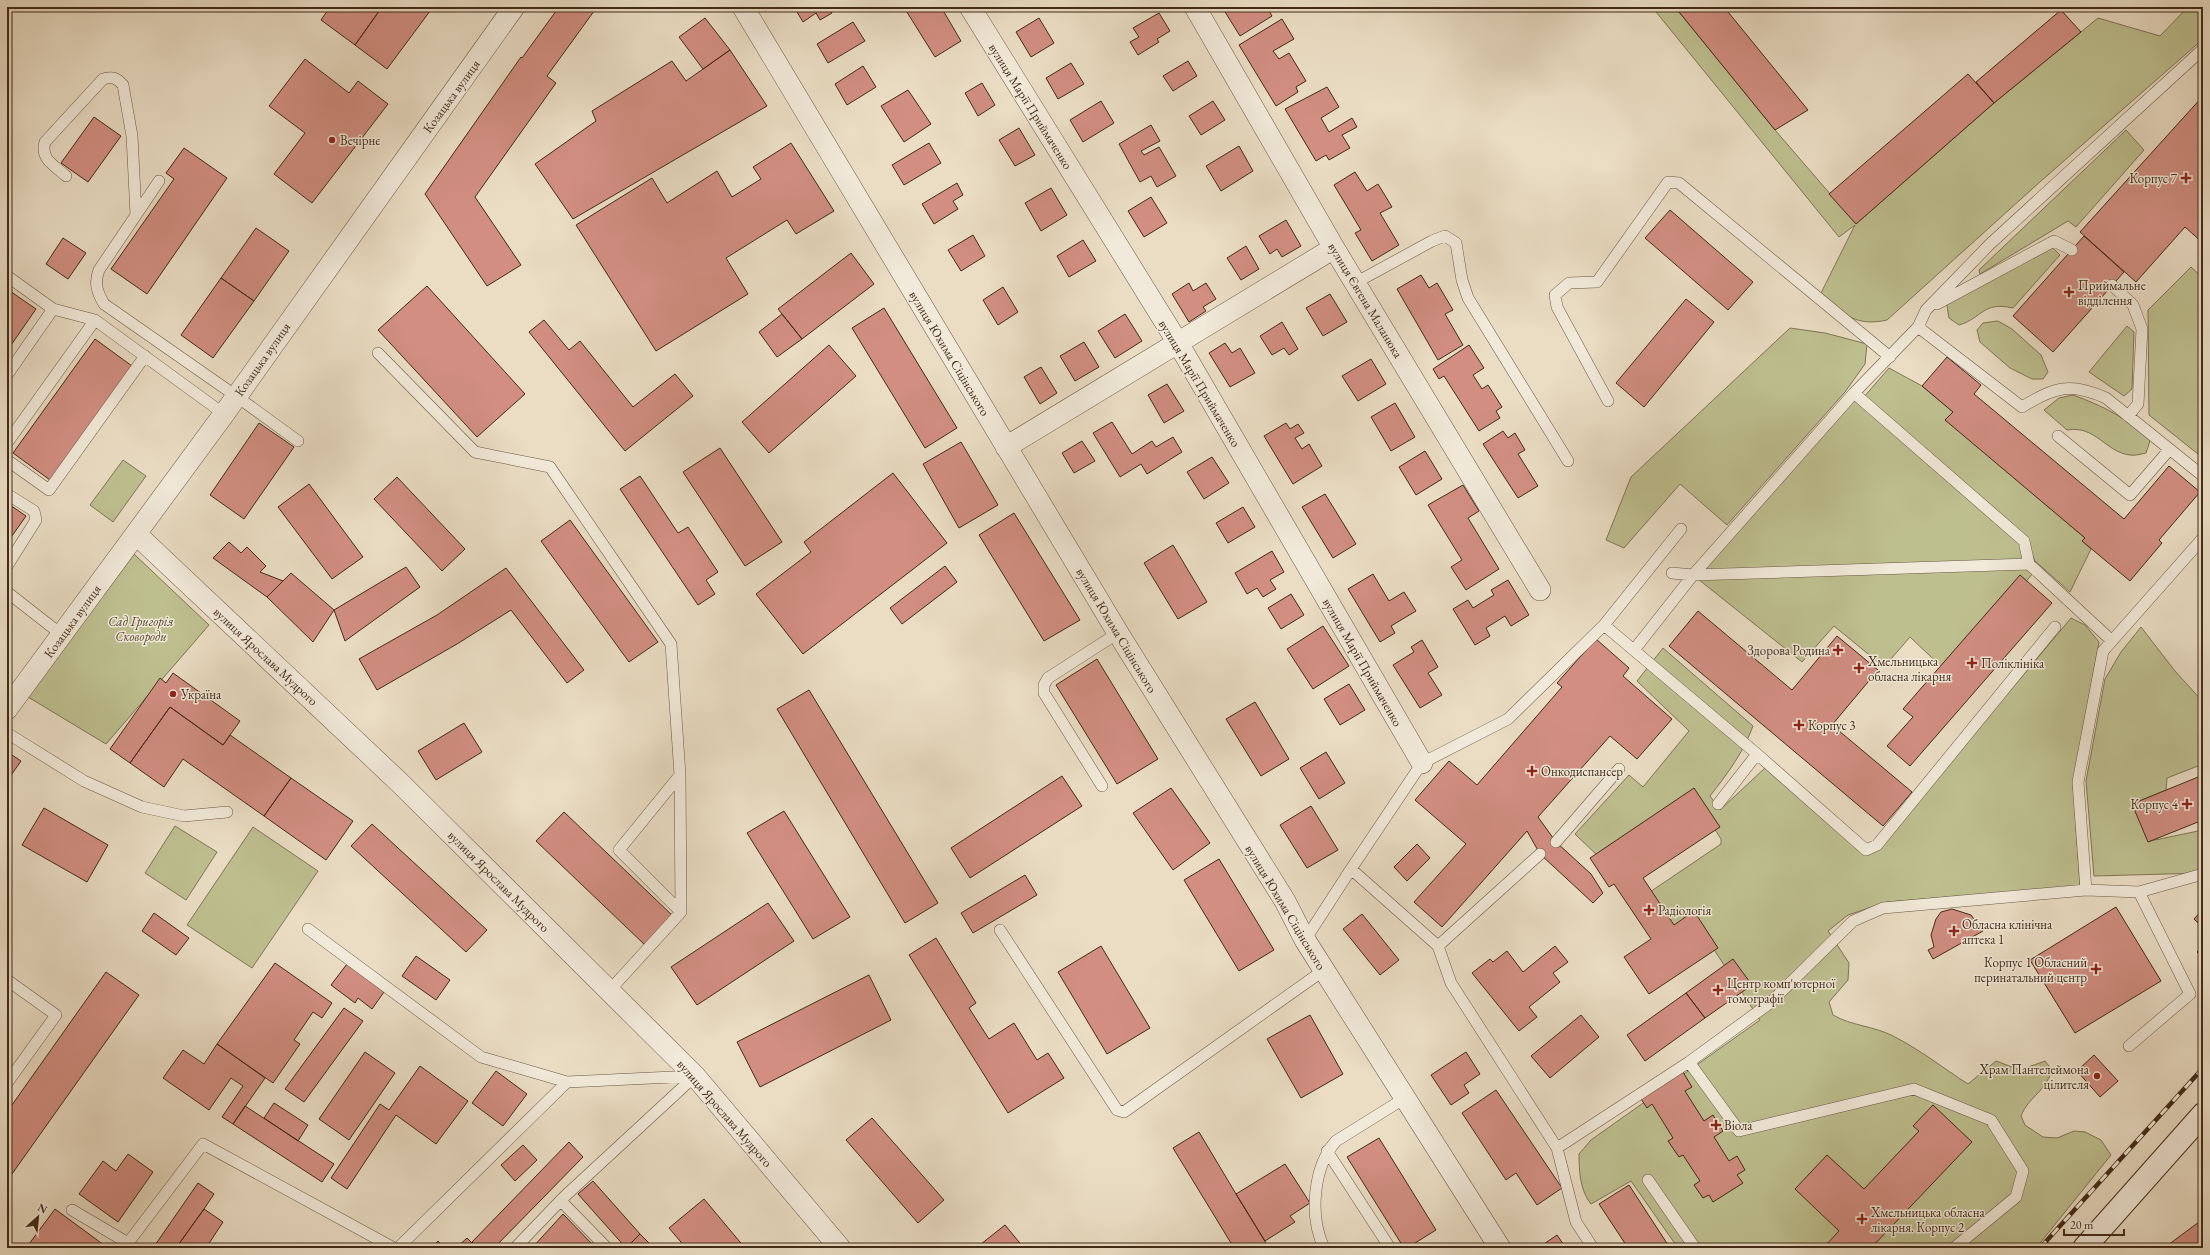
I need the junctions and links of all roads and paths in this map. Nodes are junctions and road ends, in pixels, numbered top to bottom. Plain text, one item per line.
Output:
1 (514, 7) edge
2 (743, 7) edge
3 (970, 7) edge
4 (1195, 7) edge
5 (2203, 49) edge
6 (66, 176) dead end
7 (159, 180) dead end
8 (136, 215) junction
9 (1334, 248) junction
10 (2072, 250) dead end
11 (7, 276) edge
12 (1355, 283) junction
13 (2112, 286) dead end
14 (53, 308) junction
15 (1926, 310) junction
16 (95, 320) junction
17 (1918, 327) junction
18 (1178, 344) junction
19 (378, 352) dead end
20 (145, 356) junction
21 (1890, 357) junction
22 (7, 375) edge
23 (1854, 393) junction
24 (236, 396) junction
25 (1608, 401) dead end
26 (224, 414) junction
27 (2128, 416) junction
28 (2058, 436) dead end
29 (298, 441) dead end
30 (7, 443) edge
31 (1006, 446) junction
32 (2169, 450) junction
33 (7, 460) edge
34 (1568, 461) dead end
35 (2203, 476) edge
36 (7, 494) edge
37 (1681, 529) dead end
38 (136, 534) junction
39 (2203, 538) edge
40 (2029, 564) junction
41 (7, 566) edge
42 (1672, 573) dead end
43 (1693, 575) junction
44 (1540, 590) dead end
45 (7, 592) edge
46 (1604, 625) junction
47 (2056, 627) dead end
48 (1118, 633) junction
49 (62, 635) junction
50 (2112, 641) junction
51 (1634, 650) junction
52 (7, 709) edge
53 (7, 734) edge
54 (1758, 754) junction
55 (1422, 763) junction
56 (1619, 769) dead end
57 (680, 775) junction
58 (1102, 786) dead end
59 (1718, 804) dead end
60 (227, 812) dead end
61 (1556, 842) dead end
62 (1540, 854) dead end
63 (1351, 869) junction
64 (2203, 874) edge
65 (2086, 890) junction
66 (2139, 892) junction
67 (681, 912) junction
68 (308, 929) dead end
69 (1000, 930) dead end
70 (1305, 940) junction
71 (1438, 946) junction
72 (1324, 970) junction
73 (7, 980) edge
74 (610, 990) junction
75 (2129, 1046) dead end
76 (1689, 1062) junction
77 (695, 1076) junction
78 (567, 1082) junction
79 (7, 1083) edge
80 (1405, 1098) junction
81 (2203, 1114) edge
82 (1557, 1148) junction
83 (1327, 1151) junction
84 (1648, 1180) dead end
85 (564, 1197) junction
86 (72, 1210) dead end
87 (128, 1245) edge
88 (394, 1248) edge
89 (398, 1248) edge
90 (515, 1248) edge
91 (607, 1248) edge
92 (840, 1248) edge
93 (1324, 1248) edge
94 (1390, 1248) edge
95 (1500, 1248) edge
96 (1593, 1248) edge
97 (1695, 1248) edge
98 (1954, 1248) edge
99 (2084, 1248) edge

1 - 24 street, Козацька вулиця
2 - 31 street, вулиця Юхима Сіцінського
3 - 18 street, вулиця Марії Приймаченко
4 - 9 street, вулиця Євгена Маланюка
5 - 15 lane
6 - 8 lane
7 - 8 lane
8 - 24 lane
9 - 12 street, вулиця Євгена Маланюка
9 - 18 street
10 - 15 lane
11 - 14 lane
12 - 34 lane
12 - 44 street, вулиця Євгена Маланюка
13 - 27 lane
14 - 16 lane
14 - 22 lane
15 - 17 lane
16 - 20 lane
16 - 30 lane
17 - 21 lane
17 - 27 lane
18 - 31 street
18 - 55 street, вулиця Марії Приймаченко
19 - 57 lane
20 - 26 lane
20 - 33 lane
21 - 23 lane
21 - 25 lane
23 - 40 lane
23 - 43 lane
24 - 26 street, Козацька вулиця
24 - 29 lane
26 - 38 street, Козацька вулиця
27 - 32 lane
28 - 32 lane
31 - 48 street, вулиця Юхима Сіцінського
32 - 35 lane
36 - 41 lane
37 - 46 lane
38 - 49 street, Козацька вулиця
38 - 74 street, вулиця Ярослава Мудрого
39 - 50 lane
40 - 43 lane
40 - 50 lane
42 - 43 lane
43 - 51 lane
45 - 49 lane
46 - 51 lane
46 - 55 lane
47 - 54 lane
48 - 58 lane
48 - 70 street, вулиця Юхима Сіцінського
49 - 52 street, Козацька вулиця
50 - 65 lane
51 - 54 lane
53 - 60 lane
54 - 59 lane
55 - 63 lane
56 - 61 lane
57 - 67 lane
57 - 67 lane
62 - 71 lane
63 - 70 lane
63 - 71 lane
64 - 66 lane
65 - 66 lane
65 - 76 lane
66 - 75 lane
67 - 74 lane
68 - 78 lane
69 - 72 lane
70 - 72 street, вулиця Юхима Сіцінського
71 - 82 lane
72 - 80 street, вулиця Юхима Сіцінського
73 - 79 lane
74 - 77 street, вулиця Ярослава Мудрого
76 - 82 lane
76 - 98 lane
77 - 78 lane
77 - 85 lane
77 - 92 street, вулиця Ярослава Мудрого
78 - 89 lane
80 - 83 lane
80 - 95 street, вулиця Юхима Сіцінського
81 - 99 main road
82 - 96 lane
83 - 93 lane
83 - 94 lane
84 - 97 lane
85 - 90 lane
85 - 91 lane
86 - 87 lane
87 - 88 lane

